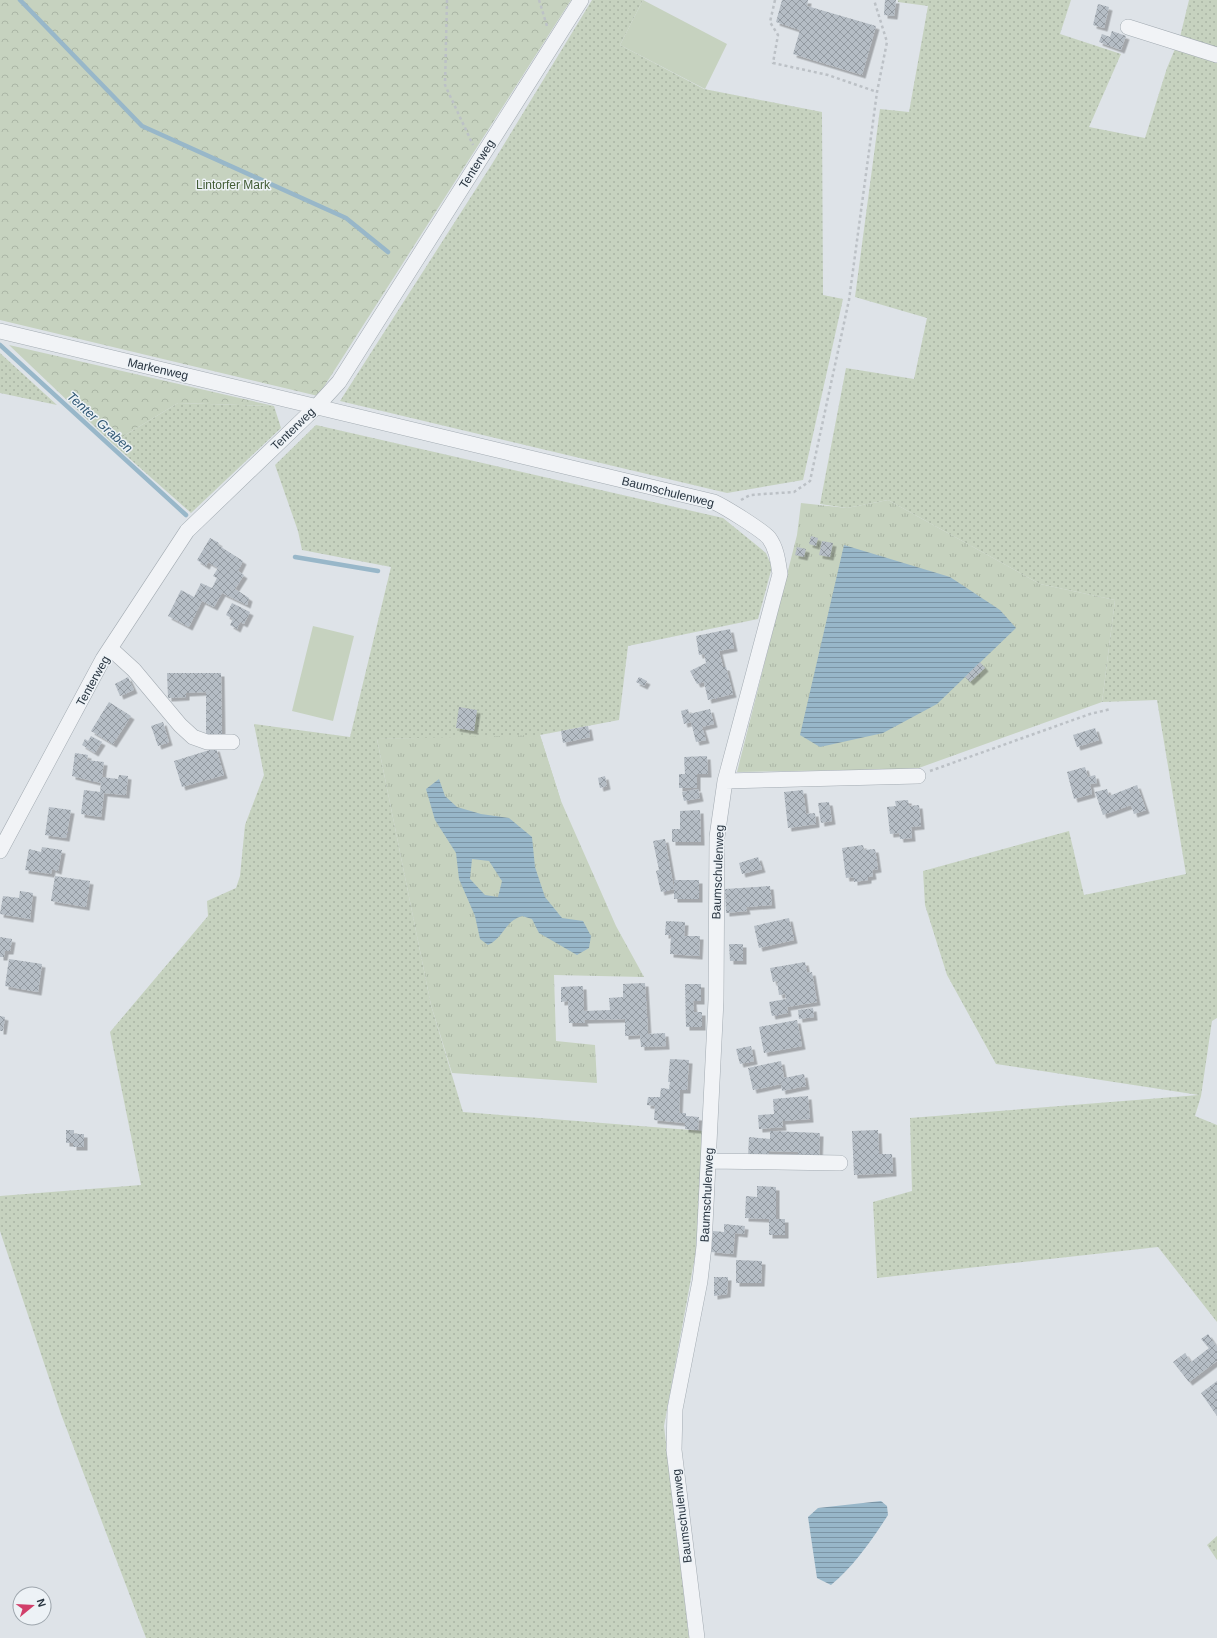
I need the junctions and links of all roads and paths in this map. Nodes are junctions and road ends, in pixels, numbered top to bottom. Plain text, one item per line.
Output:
1 (447, 0) edge
2 (539, 0) edge
3 (581, 0) edge
4 (775, 0) edge
5 (874, 0) edge
6 (1128, 26) dead end
7 (552, 46) junction
8 (1217, 55) edge
9 (877, 92) junction
10 (482, 156) junction
11 (0, 331) edge
12 (316, 407) junction
13 (726, 508) junction
14 (111, 649) junction
15 (1112, 710) dead end
16 (232, 742) dead end
17 (918, 776) joint
18 (725, 781) junction
19 (0, 851) edge
20 (708, 1161) junction
21 (840, 1163) dead end
22 (697, 1638) edge

1 - 10 path
2 - 7 path
3 - 7 street, Tenterweg
4 - 9 path
5 - 9 path
6 - 8 street
7 - 10 street, Tenterweg
9 - 13 path
10 - 12 street, Tenterweg
11 - 12 street, Markenweg
12 - 13 street, Baumschulenweg
12 - 14 street, Tenterweg
13 - 18 street, Baumschulenweg
14 - 16 street
14 - 19 street, Tenterweg
15 - 17 path
17 - 18 street
18 - 20 street, Baumschulenweg
20 - 21 street
20 - 22 street, Baumschulenweg

